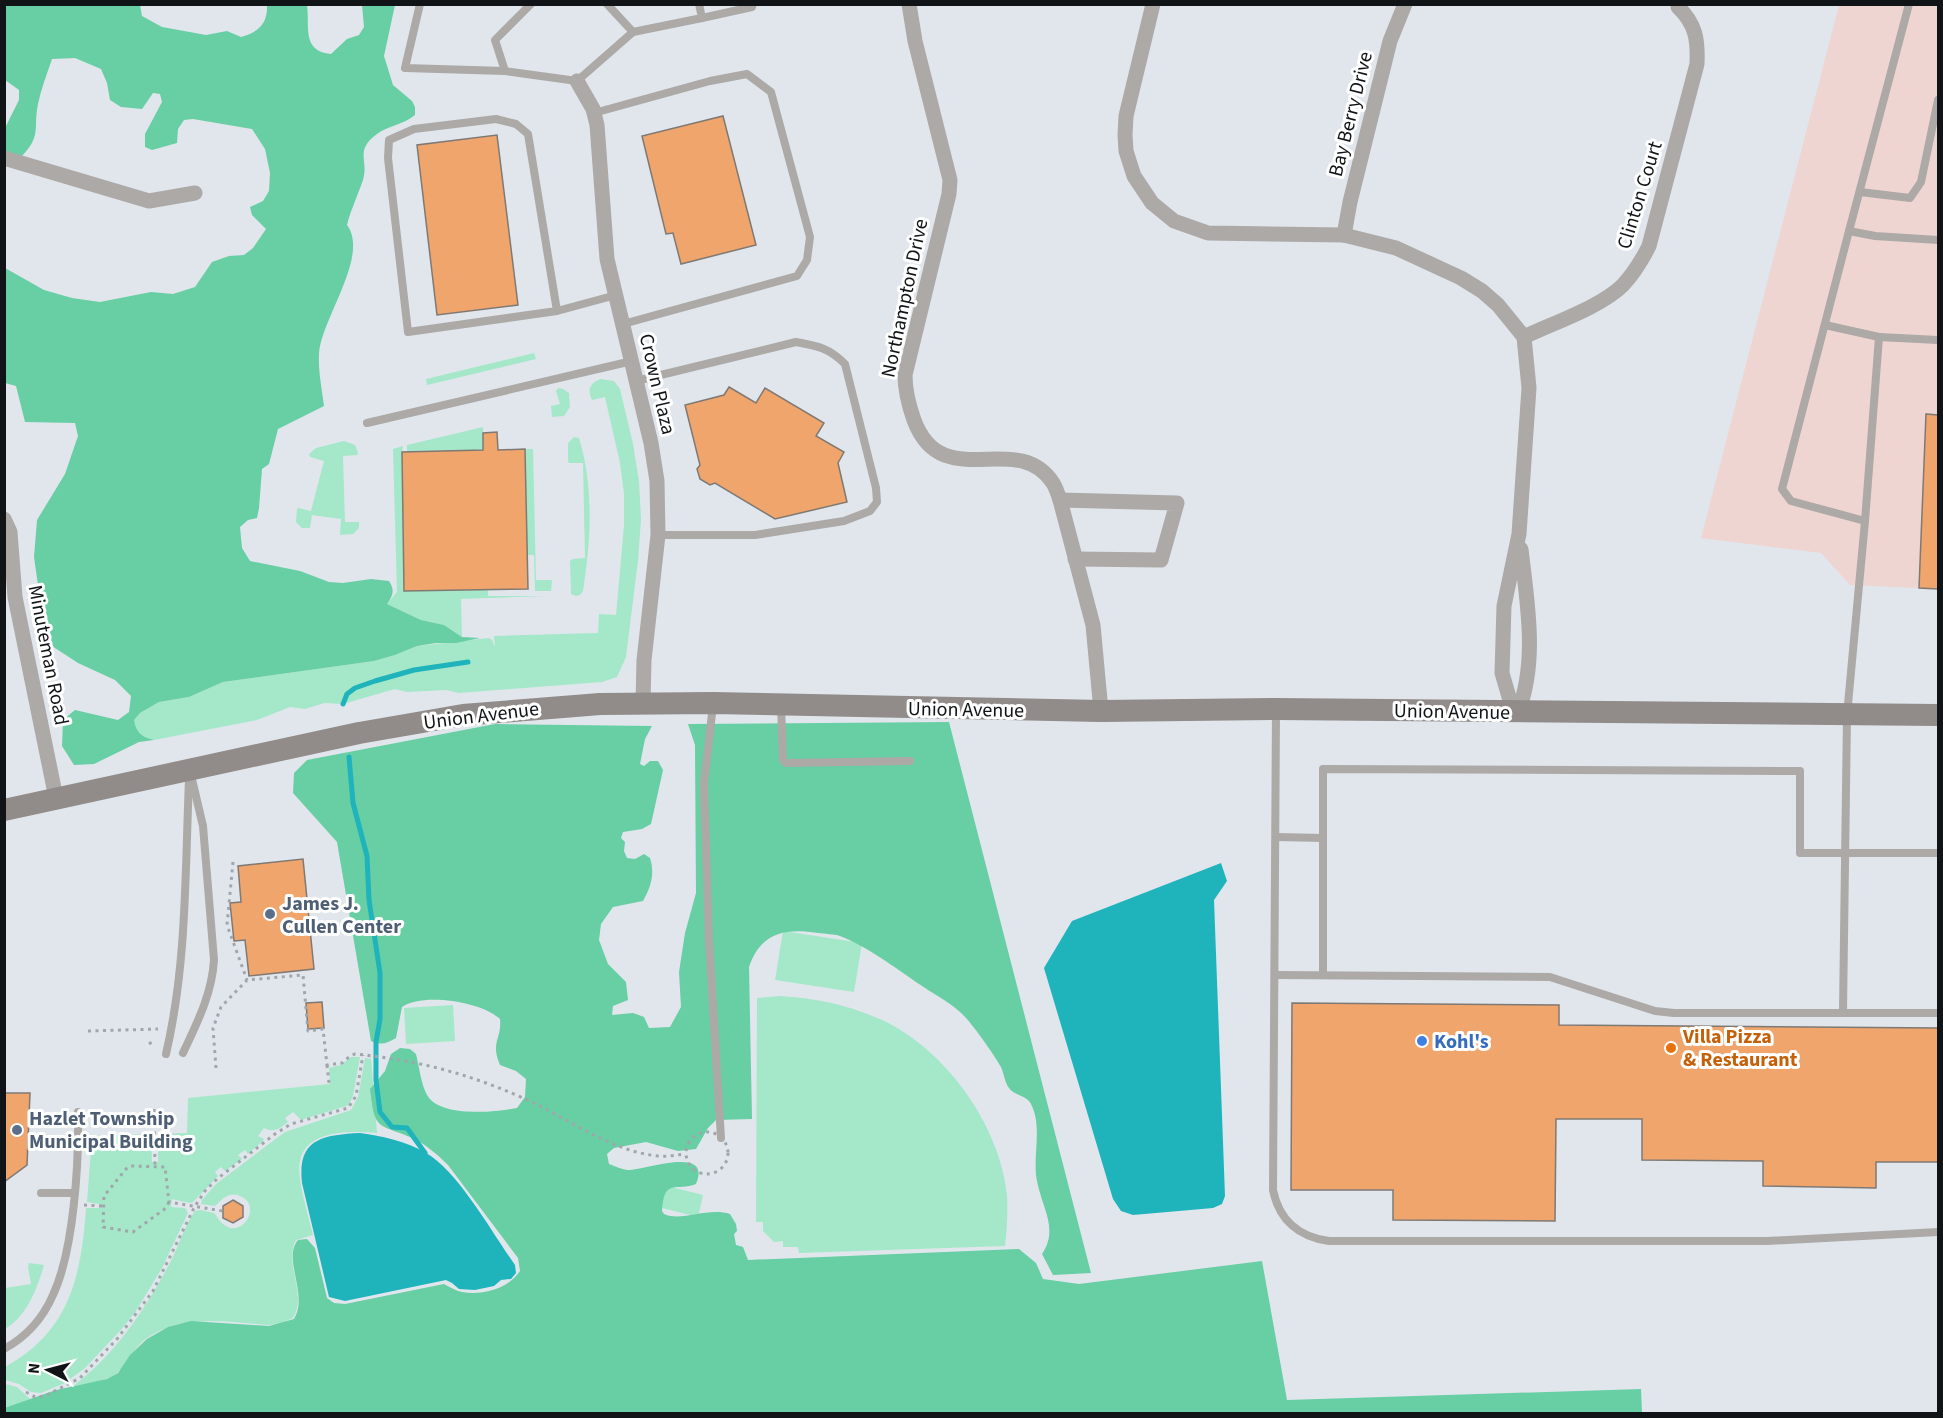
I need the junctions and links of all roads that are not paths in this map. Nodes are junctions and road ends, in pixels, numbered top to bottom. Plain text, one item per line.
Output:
1 (420, 4) edge
2 (531, 4) edge
3 (607, 4) edge
4 (699, 4) edge
5 (753, 4) edge
6 (909, 4) edge
7 (1153, 4) edge
8 (1405, 4) edge
9 (1909, 4) edge
10 (1678, 7) dead end
11 (702, 18) junction
12 (633, 32) junction
13 (505, 71) junction
14 (576, 81) junction
15 (1938, 100) edge
16 (594, 113) junction
17 (4, 158) edge
18 (1860, 192) junction
19 (195, 193) dead end
20 (1849, 231) junction
21 (1344, 235) junction
22 (1938, 240) edge
23 (616, 295) junction
24 (557, 311) junction
25 (623, 324) junction
26 (1825, 325) junction
27 (1524, 337) junction
28 (1879, 337) junction
29 (1938, 340) edge
30 (632, 361) junction
31 (636, 381) junction
32 (367, 423) dead end
33 (1060, 500) junction
34 (4, 519) edge
35 (1865, 521) junction
36 (1519, 534) junction
37 (658, 535) junction
38 (1075, 559) junction
39 (643, 703) junction
40 (713, 703) junction
41 (781, 705) junction
42 (1276, 709) junction
43 (1101, 711) junction
44 (1518, 712) junction
45 (1847, 715) junction
46 (1938, 715) edge
47 (910, 761) dead end
48 (189, 770) junction
49 (56, 798) junction
50 (4, 810) edge
51 (1275, 837) junction
52 (1323, 838) junction
53 (1845, 853) junction
54 (1938, 853) edge
55 (1275, 975) junction
56 (1323, 975) junction
57 (1843, 1012) junction
58 (1938, 1013) edge
59 (183, 1053) dead end
60 (166, 1054) dead end
61 (78, 1112) dead end
62 (721, 1138) road end
63 (41, 1193) dead end
64 (74, 1193) junction
65 (1938, 1232) edge
66 (4, 1350) edge

1 - 13 lane
2 - 13 lane
3 - 12 lane
4 - 11 lane
5 - 11 lane
6 - 33 street, Northampton Drive
7 - 21 street
8 - 21 street, Bay Berry Drive
9 - 18 lane
10 - 27 street, Clinton Court
11 - 12 lane
12 - 14 lane
13 - 14 lane
14 - 16 street, Crown Plaza
15 - 18 lane
16 - 23 street, Crown Plaza
16 - 25 lane
17 - 19 street
18 - 20 lane
20 - 22 lane
20 - 26 lane
21 - 27 street
23 - 24 lane
23 - 25 street, Crown Plaza
24 - 24 lane
25 - 30 street, Crown Plaza
26 - 28 lane
26 - 35 lane
27 - 36 street
28 - 29 lane
28 - 35 lane
30 - 31 street, Crown Plaza
30 - 32 lane
31 - 37 street, Crown Plaza
31 - 37 lane
33 - 38 street, Northampton Drive
33 - 38 street
34 - 49 street, Minuteman Road
35 - 45 lane
36 - 44 street
36 - 44 street
37 - 39 street, Crown Plaza
38 - 43 street, Northampton Drive
39 - 40 street, Union Avenue
39 - 48 street, Union Avenue
40 - 41 street, Union Avenue
40 - 62 lane
41 - 43 street, Union Avenue
41 - 47 lane
42 - 43 street, Union Avenue
42 - 44 street, Union Avenue
42 - 51 lane
44 - 45 street, Union Avenue
45 - 46 street, Union Avenue
45 - 53 lane
48 - 49 street, Union Avenue
48 - 59 lane
48 - 60 lane
49 - 50 street, Union Avenue
51 - 52 lane
51 - 55 lane
52 - 53 lane
52 - 56 lane
53 - 54 lane
53 - 57 lane
55 - 56 lane
55 - 65 lane
56 - 57 lane
57 - 58 lane
61 - 64 lane
63 - 64 lane
64 - 66 lane

